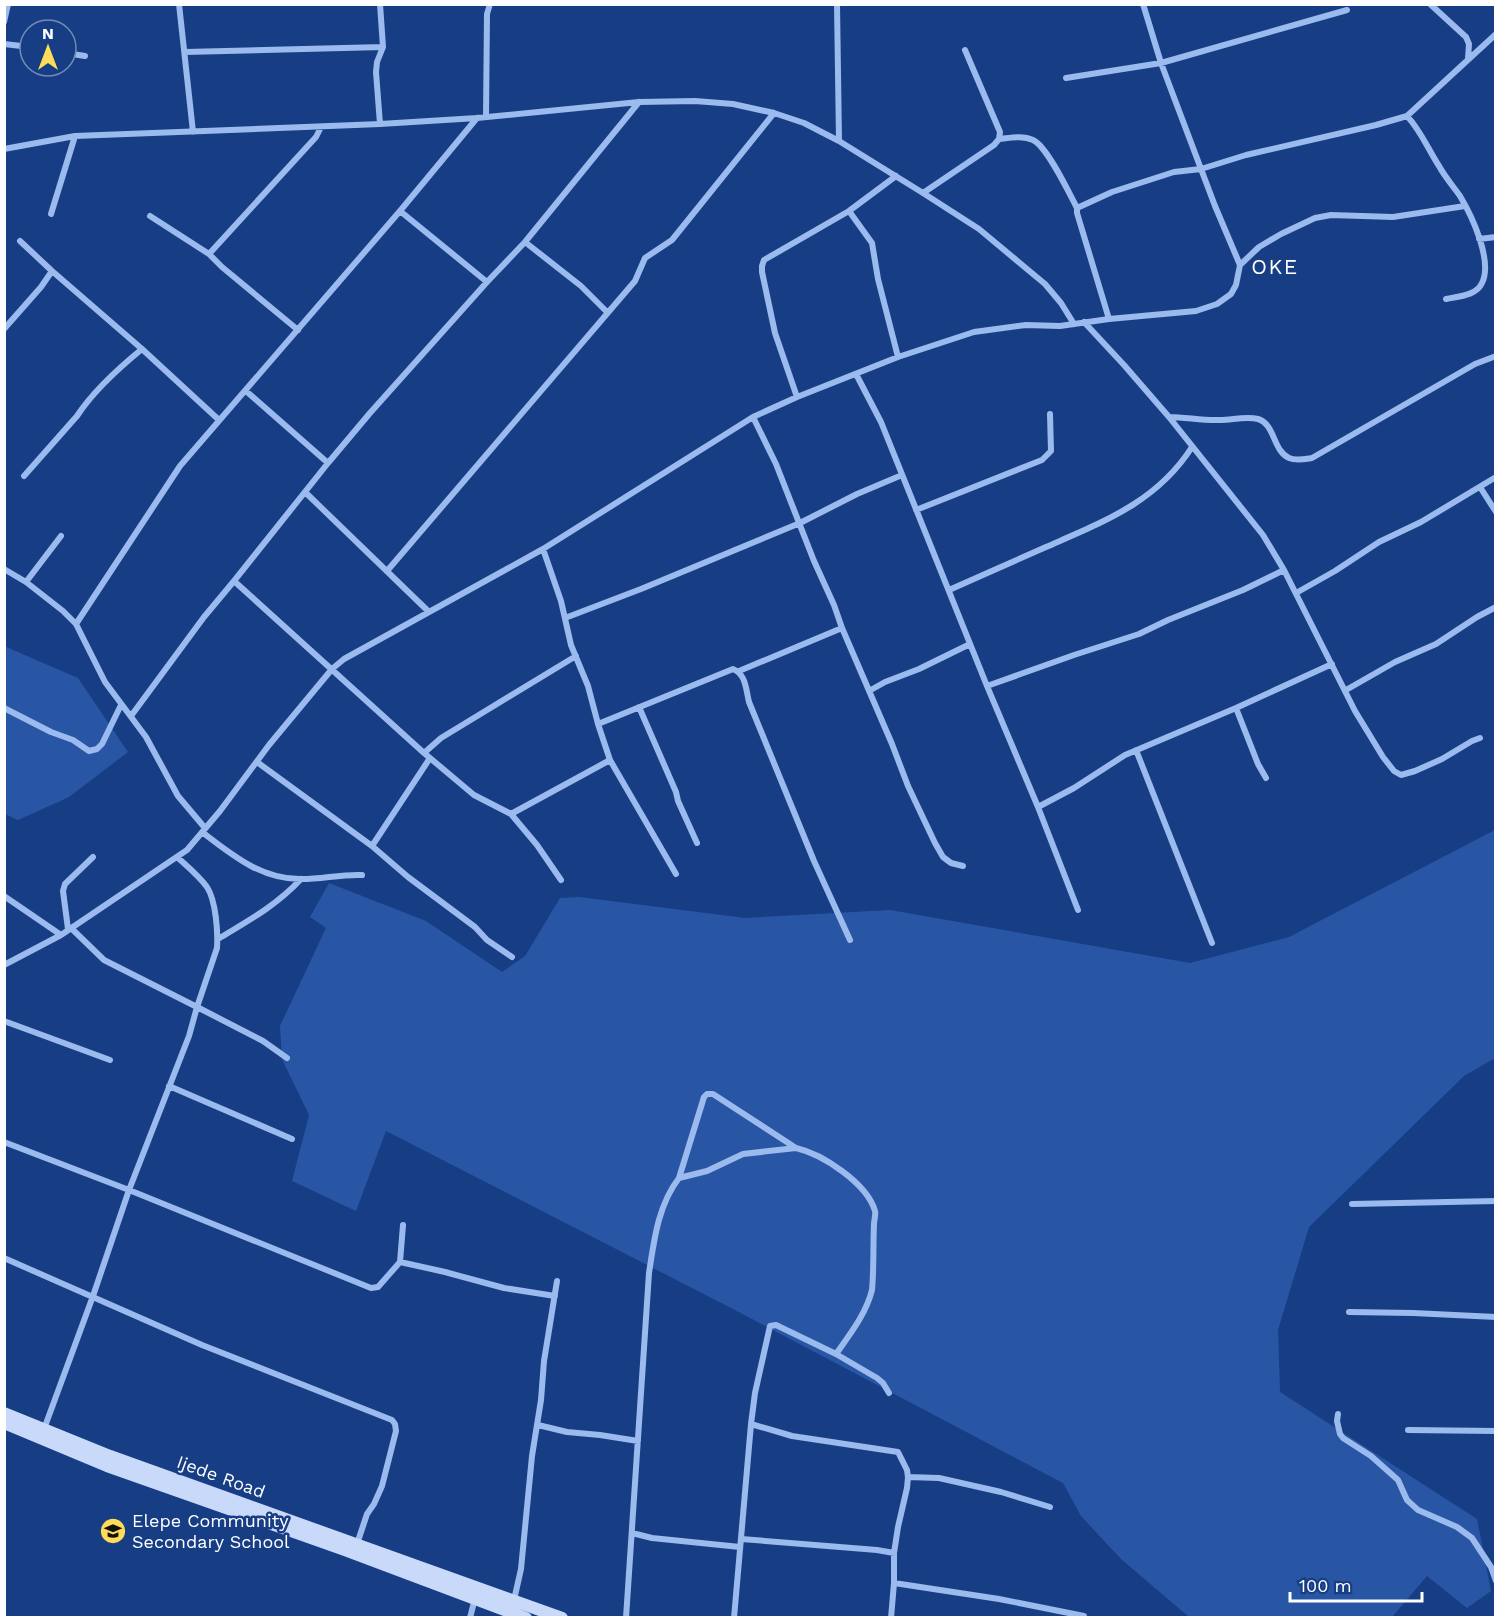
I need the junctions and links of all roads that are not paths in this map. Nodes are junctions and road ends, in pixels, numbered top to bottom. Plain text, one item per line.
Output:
1 (8, 4) edge
2 (179, 4) edge
3 (380, 4) edge
4 (496, 4) edge
5 (837, 4) edge
6 (1143, 4) edge
7 (1430, 4) edge
8 (490, 5) edge
9 (1347, 10) dead end
10 (4, 22) edge
11 (1496, 34) edge
12 (383, 47) junction
13 (965, 50) dead end
14 (184, 52) junction
15 (78, 55) edge
16 (85, 56) dead end
17 (1468, 60) junction
18 (1161, 63) junction
19 (1066, 78) dead end
20 (639, 102) junction
21 (774, 113) junction
22 (1407, 116) junction
23 (486, 117) junction
24 (477, 118) junction
25 (380, 124) junction
26 (321, 127) junction
27 (193, 132) junction
28 (75, 136) junction
29 (999, 139) junction
30 (839, 141) junction
31 (4, 149) edge
32 (1201, 169) junction
33 (896, 176) junction
34 (923, 193) junction
35 (1465, 206) junction
36 (1077, 208) junction
37 (849, 210) junction
38 (400, 211) junction
39 (51, 214) dead end
40 (150, 216) dead end
41 (1496, 237) edge
42 (1479, 239) junction
43 (20, 242) dead end
44 (525, 242) junction
45 (209, 254) junction
46 (1240, 265) junction
47 (52, 272) junction
48 (487, 282) junction
49 (1446, 299) dead end
50 (607, 312) junction
51 (1109, 319) junction
52 (1084, 322) junction
53 (1074, 324) junction
54 (4, 329) edge
55 (298, 330) junction
56 (142, 349) junction
57 (1496, 356) edge
58 (898, 357) junction
59 (856, 374) junction
60 (246, 391) junction
61 (797, 397) junction
62 (1050, 414) dead end
63 (753, 417) junction
64 (1169, 417) junction
65 (219, 420) junction
66 (1192, 447) junction
67 (328, 463) junction
68 (902, 475) junction
69 (24, 476) dead end
70 (1496, 477) edge
71 (1480, 487) junction
72 (305, 492) junction
73 (916, 510) junction
74 (1496, 512) edge
75 (800, 524) junction
76 (61, 536) dead end
77 (543, 549) junction
78 (4, 569) edge
79 (1284, 570) junction
80 (387, 571) junction
81 (26, 582) junction
82 (234, 582) junction
83 (949, 590) junction
84 (1296, 593) junction
85 (1496, 607) edge
86 (428, 611) junction
87 (565, 618) junction
88 (76, 624) junction
89 (842, 627) junction
90 (970, 644) junction
91 (576, 656) junction
92 (1332, 664) junction
93 (332, 669) junction
94 (740, 672) junction
95 (987, 686) junction
96 (1346, 690) junction
97 (869, 691) junction
98 (121, 705) junction
99 (639, 706) junction
100 (4, 708) edge
101 (1236, 708) junction
102 (131, 716) junction
103 (598, 724) junction
104 (1480, 738) dead end
105 (1137, 750) junction
106 (424, 753) junction
107 (430, 758) junction
108 (610, 760) junction
109 (256, 762) junction
110 (1266, 778) dead end
111 (1038, 807) junction
112 (511, 814) junction
113 (204, 830) junction
114 (697, 843) dead end
115 (372, 846) junction
116 (93, 857) dead end
117 (177, 857) junction
118 (963, 866) dead end
119 (676, 874) dead end
120 (363, 875) dead end
121 (301, 879) junction
122 (561, 880) dead end
123 (4, 896) edge
124 (1078, 909) dead end
125 (69, 928) junction
126 (61, 935) junction
127 (218, 939) junction
128 (849, 940) dead end
129 (1212, 942) dead end
130 (512, 957) dead end
131 (4, 965) edge
132 (196, 1007) junction
133 (4, 1021) edge
134 (287, 1058) dead end
135 (110, 1060) dead end
136 (169, 1086) junction
137 (292, 1139) dead end
138 (4, 1142) edge
139 (796, 1148) junction
140 (679, 1179) junction
141 (129, 1190) junction
142 (1496, 1201) edge
143 (1352, 1204) dead end
144 (403, 1225) dead end
145 (4, 1258) edge
146 (400, 1262) junction
147 (557, 1281) dead end
148 (93, 1296) junction
149 (555, 1296) junction
150 (1349, 1312) dead end
151 (1496, 1317) edge
152 (837, 1354) junction
153 (889, 1393) dead end
154 (4, 1413) edge
155 (1338, 1414) dead end
156 (4, 1423) edge
157 (751, 1424) junction
158 (538, 1425) junction
159 (44, 1430) junction
160 (1408, 1430) dead end
161 (1496, 1431) edge
162 (638, 1441) junction
163 (109, 1461) junction
164 (908, 1477) junction
165 (1050, 1507) dead end
166 (632, 1533) junction
167 (741, 1539) junction
168 (357, 1544) junction
169 (740, 1547) junction
170 (894, 1553) junction
171 (1496, 1581) edge
172 (894, 1583) junction
173 (475, 1598) junction
174 (514, 1600) junction
175 (1052, 1609) junction
176 (1084, 1616) dead end
177 (470, 1617) edge
178 (526, 1617) edge
179 (562, 1617) edge
180 (626, 1617) edge
181 (734, 1617) edge
182 (891, 1617) edge
183 (1051, 1617) edge

1 - 10 street
2 - 14 street
3 - 12 street
4 - 8 street
5 - 30 street
6 - 18 street
7 - 17 street
8 - 23 street
9 - 18 street
11 - 17 street
12 - 14 street
12 - 25 street
13 - 29 street
14 - 27 street
15 - 16 street
17 - 22 street
18 - 19 street
18 - 32 street
20 - 21 street
20 - 23 street
20 - 44 street
21 - 30 street
21 - 50 street
22 - 32 street
22 - 35 street
23 - 24 street
24 - 25 street
24 - 38 street
25 - 26 street
26 - 27 street
26 - 45 street
27 - 28 street
28 - 31 street
28 - 39 street
29 - 34 street
29 - 36 street
30 - 33 street
32 - 36 street
32 - 46 street
33 - 34 street
33 - 37 street
34 - 53 street
35 - 42 street
35 - 46 street
36 - 51 street
37 - 58 street
37 - 61 street
38 - 48 street
38 - 55 street
40 - 45 street
41 - 42 street
42 - 49 street
43 - 47 street
44 - 48 street
44 - 50 street
45 - 55 street
46 - 51 street
47 - 54 street
47 - 56 street
48 - 67 street
50 - 80 street
51 - 52 street
52 - 53 street
52 - 64 street
53 - 58 street
55 - 60 street
56 - 65 street
56 - 69 street
57 - 64 street
58 - 59 street
59 - 61 street
59 - 68 street
60 - 65 street
60 - 67 street
61 - 63 street
62 - 73 street
63 - 75 street
63 - 77 street
64 - 66 street
65 - 88 street
66 - 79 street
66 - 83 street
67 - 72 street
68 - 73 street
68 - 75 street
70 - 71 street
71 - 74 street
71 - 84 street
72 - 80 street
72 - 82 street
73 - 83 street
75 - 87 street
75 - 89 street
76 - 81 street
77 - 86 street
77 - 87 street
78 - 81 street
79 - 84 street
79 - 95 street
80 - 86 street
81 - 88 street
82 - 93 street
82 - 102 street
83 - 90 street
84 - 92 street
85 - 96 street
86 - 93 street
87 - 91 street
88 - 98 street
89 - 94 street
89 - 97 street
90 - 95 street
90 - 97 street
91 - 103 street
91 - 106 street
92 - 96 street
92 - 101 street
93 - 106 street
93 - 109 street
94 - 99 street
94 - 128 street
95 - 111 street
96 - 104 street
97 - 118 street
98 - 100 street
98 - 102 street
99 - 103 street
99 - 114 street
101 - 105 street
101 - 110 street
102 - 113 street
103 - 108 street
105 - 111 street
105 - 129 street
106 - 107 street
107 - 112 street
107 - 115 street
108 - 112 street
108 - 119 street
109 - 113 street
109 - 115 street
111 - 124 street
112 - 122 street
113 - 117 street
113 - 121 street
115 - 130 street
116 - 125 street
117 - 125 street
117 - 127 street
120 - 121 street
121 - 127 street
123 - 126 street
125 - 126 street
125 - 132 street
126 - 131 street
127 - 132 street
132 - 134 street
132 - 136 street
133 - 135 street
136 - 137 street
136 - 141 street
138 - 141 street
139 - 140 street
139 - 140 street
139 - 152 street
140 - 162 street
141 - 146 street
141 - 148 street
142 - 143 street
144 - 146 street
145 - 148 street
146 - 149 street
147 - 149 street
148 - 159 street
148 - 168 street
149 - 158 street
150 - 151 street
152 - 153 street
152 - 157 street
154 - 159 main road, Ijede Road
155 - 171 street
156 - 163 main road, Ijede Road
157 - 164 street
157 - 167 street
158 - 162 street
158 - 174 street
159 - 163 main road, Ijede Road
160 - 161 street
162 - 166 street
163 - 168 main road, Ijede Road
163 - 173 main road, Ijede Road
164 - 165 street
164 - 170 street
166 - 169 street
166 - 180 street
167 - 169 street
167 - 170 street
168 - 174 main road, Ijede Road
169 - 181 street
170 - 172 street
172 - 175 street
172 - 182 street
173 - 177 street
173 - 178 main road, Ijede Road
174 - 179 main road, Ijede Road
175 - 176 street
175 - 183 street

